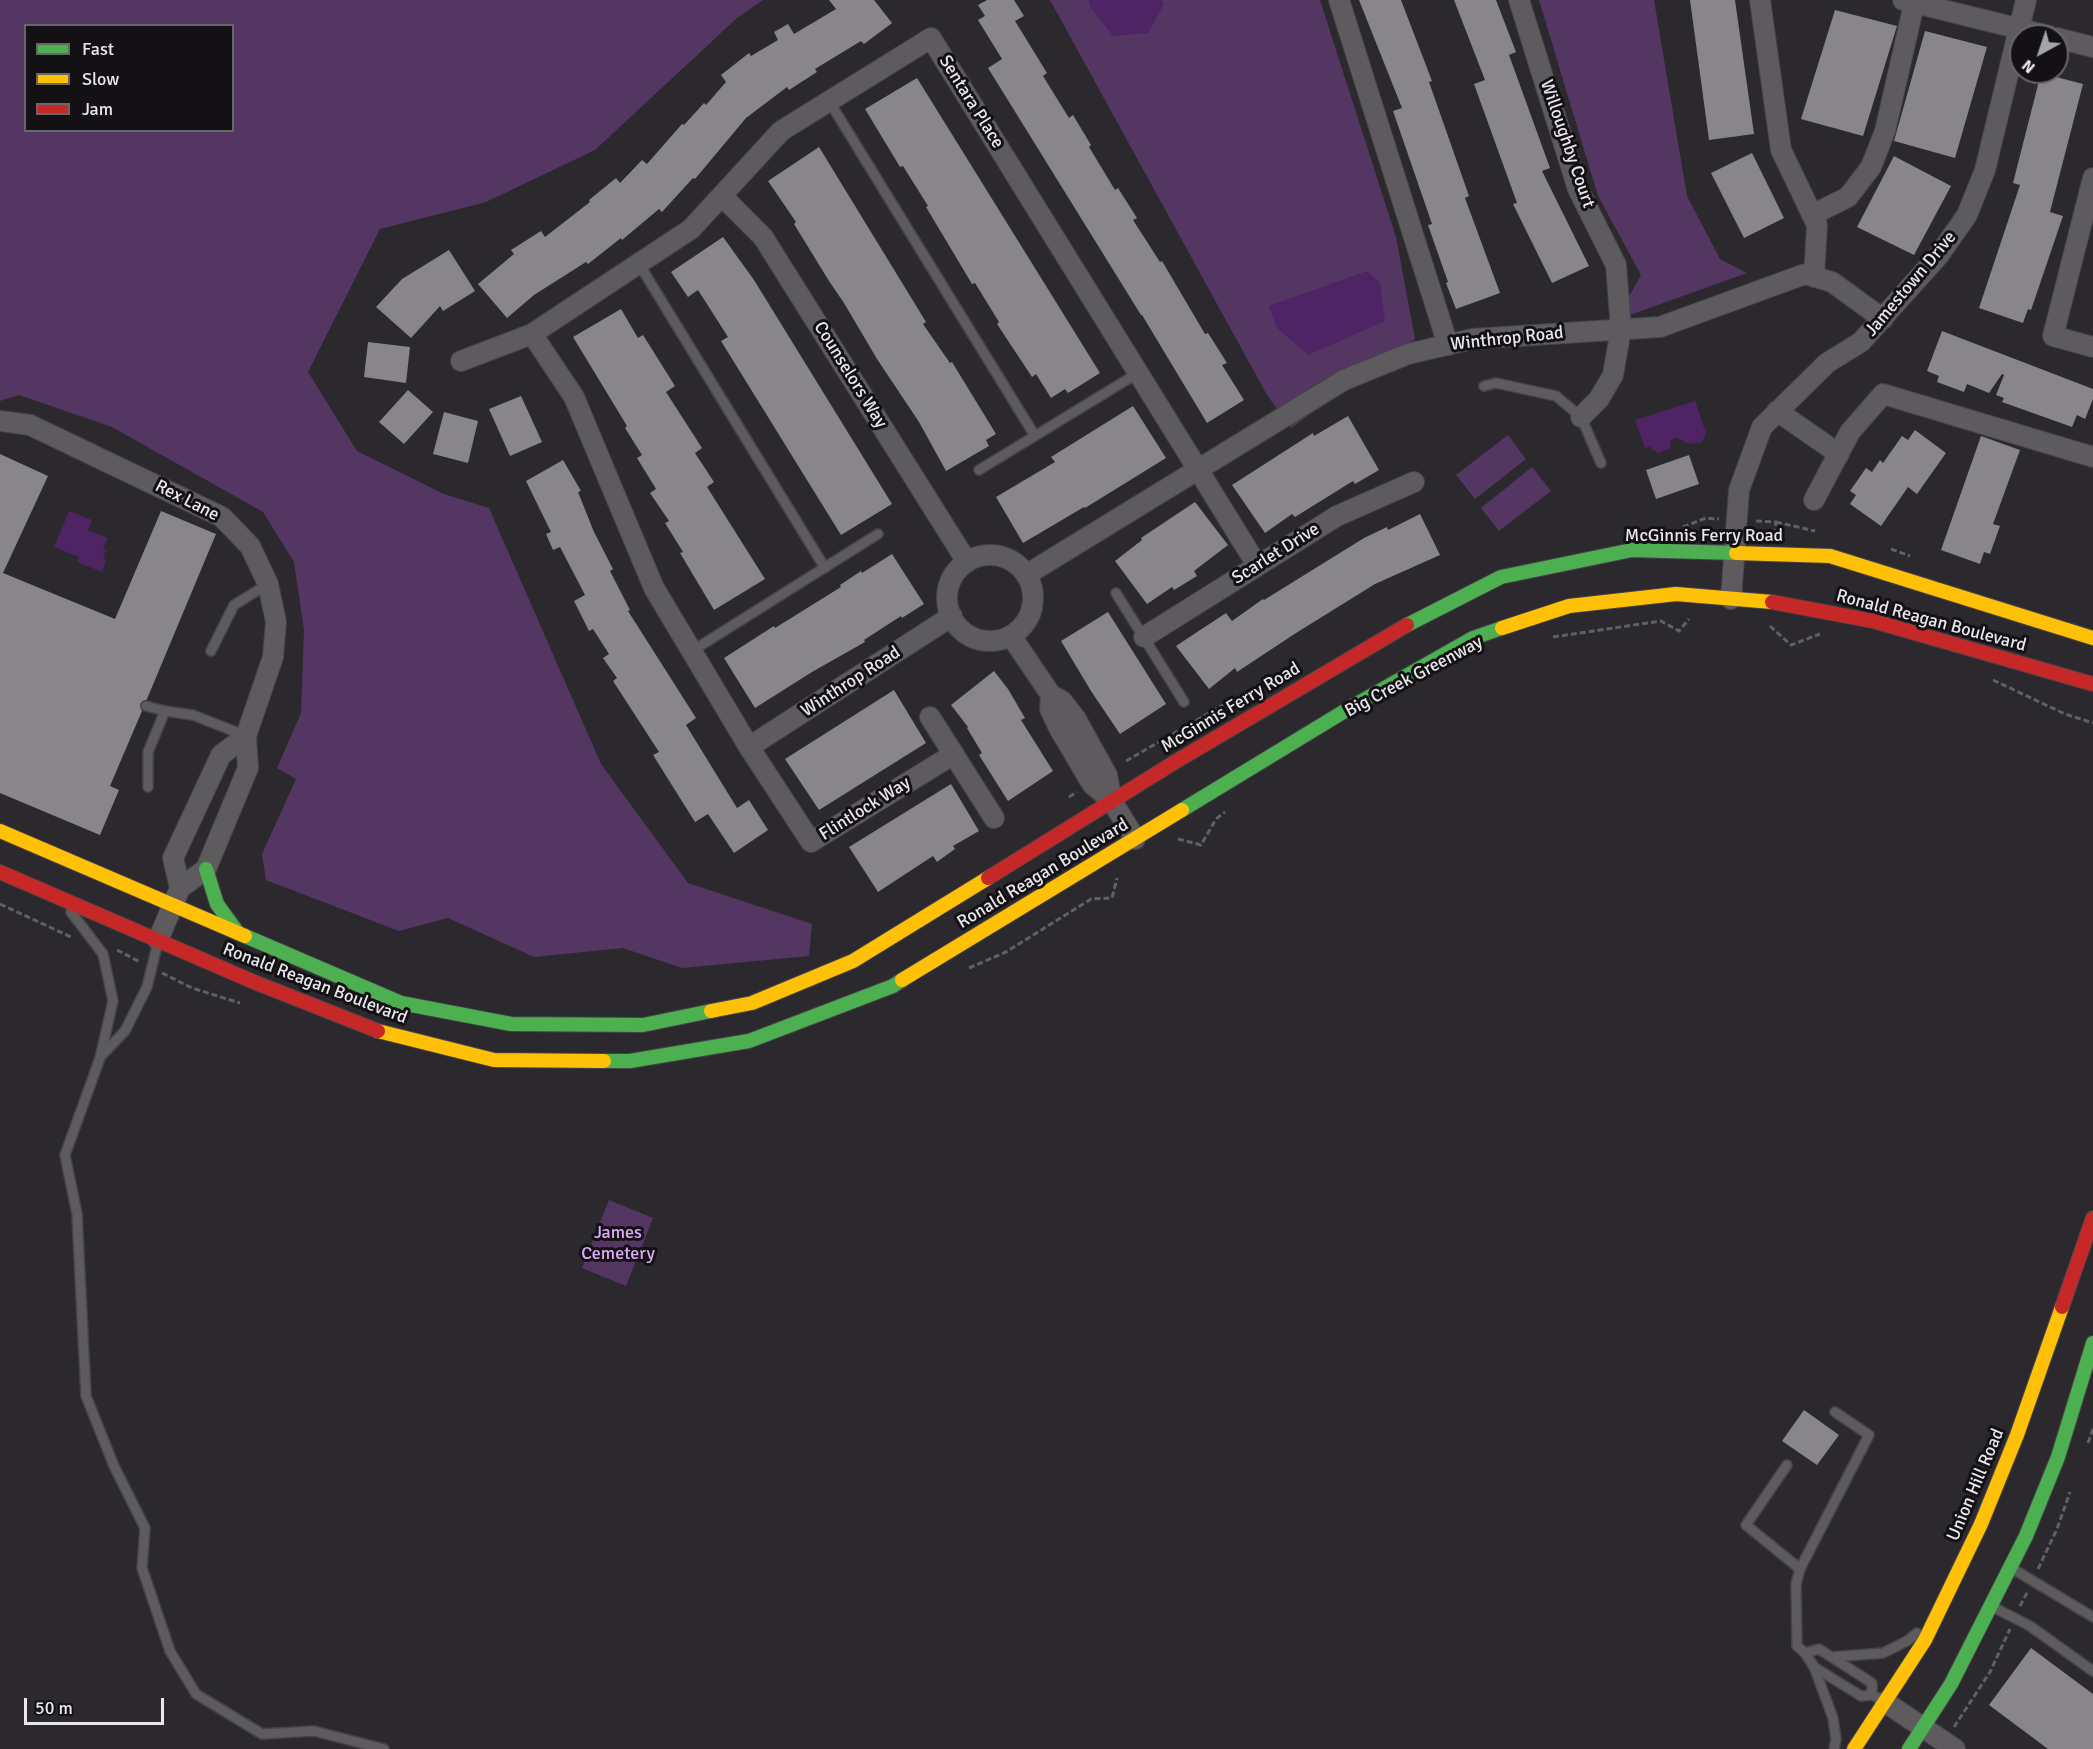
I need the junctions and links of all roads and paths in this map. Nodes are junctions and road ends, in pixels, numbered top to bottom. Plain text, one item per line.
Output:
1 (1339, 0) edge
2 (1519, 0) edge
3 (1760, 0) edge
4 (2026, 0) edge
5 (1911, 1) edge
6 (2020, 24) edge
7 (2009, 26) edge
8 (2069, 41) edge
9 (2093, 47) edge
10 (2009, 70) edge
11 (829, 101) junction
12 (2093, 178) edge
13 (722, 196) junction
14 (1812, 215) junction
15 (639, 264) junction
16 (1815, 276) junction
17 (1883, 319) junction
18 (1621, 329) junction
19 (532, 334) junction
20 (1448, 345) junction
21 (2093, 347) edge
22 (461, 361) dead end
23 (1138, 372) junction
24 (1484, 386) dead end
25 (1777, 411) junction
26 (1581, 417) junction
27 (0, 421) edge
28 (1035, 436) junction
29 (1839, 454) junction
30 (2093, 457) edge
31 (1601, 463) dead end
32 (979, 470) dead end
33 (1199, 470) junction
34 (1414, 482) dead end
35 (1814, 500) dead end
36 (878, 534) dead end
37 (1734, 552) junction
38 (967, 562) junction
39 (1257, 565) junction
40 (825, 568) junction
41 (1026, 575) junction
42 (268, 584) junction
43 (1116, 593) dead end
44 (1731, 599) junction
45 (952, 616) junction
46 (1829, 630) dead end
47 (1679, 632) dead end
48 (1011, 636) junction
49 (1144, 637) junction
50 (1544, 638) dead end
51 (2093, 638) edge
52 (1791, 645) dead end
53 (210, 651) dead end
54 (692, 651) junction
55 (1992, 680) dead end
56 (2093, 684) edge
57 (1184, 702) dead end
58 (146, 706) dead end
59 (165, 711) junction
60 (930, 717) dead end
61 (2093, 723) edge
62 (246, 736) junction
63 (749, 747) junction
64 (954, 754) junction
65 (148, 787) dead end
66 (1112, 801) junction
67 (1233, 806) dead end
68 (994, 818) dead end
69 (0, 831) edge
70 (1136, 839) junction
71 (1201, 845) dead end
72 (206, 869) junction
73 (0, 872) edge
74 (177, 897) junction
75 (60, 898) junction
76 (0, 904) edge
77 (239, 934) junction
78 (158, 940) junction
79 (77, 944) dead end
80 (100, 1058) junction
81 (2093, 1218) edge
82 (2093, 1343) edge
83 (1835, 1412) dead end
84 (1786, 1465) dead end
85 (2011, 1567) junction
86 (1800, 1569) junction
87 (1991, 1606) junction
88 (1936, 1616) junction
89 (2093, 1617) edge
90 (1805, 1653) junction
91 (1832, 1657) junction
92 (1814, 1667) junction
93 (2093, 1671) edge
94 (1879, 1698) junction
95 (1922, 1727) junction
96 (384, 1749) edge
97 (1834, 1749) edge
98 (1854, 1749) edge
99 (1909, 1749) edge
100 (1955, 1749) edge

1 - 20 street
2 - 18 street, Willoughby Court
3 - 14 street
4 - 6 street, Jamestown Drive
5 - 7 street
5 - 14 street
8 - 9 street
10 - 17 street, Jamestown Drive
11 - 13 street, Sentara Place
11 - 23 street, Sentara Place
11 - 28 lane
12 - 21 street
13 - 15 street, Sentara Place
13 - 38 street, Counselors Way
14 - 16 street
15 - 19 street, Sentara Place
15 - 40 lane
16 - 17 street
16 - 18 street, Winthrop Road
17 - 25 street, Jamestown Drive
18 - 20 street, Winthrop Road
18 - 26 street, Willoughby Court
19 - 22 street, Sentara Place
19 - 54 street
20 - 33 street, Winthrop Road
23 - 28 lane
23 - 33 street, Sentara Place
24 - 26 lane
25 - 29 street
25 - 37 street, Jamestown Drive
26 - 31 lane
27 - 42 street, Rex Lane
28 - 32 lane
29 - 30 street
29 - 35 street
33 - 39 street, Sentara Place
33 - 41 street, Winthrop Road
34 - 39 street, Scarlet Drive
36 - 40 lane
37 - 44 street, Jamestown Drive
37 - 51 main road, McGinnis Ferry Road
37 - 66 main road, McGinnis Ferry Road
38 - 41 street
38 - 45 street
39 - 49 street, Scarlet Drive
40 - 54 lane
41 - 48 street
42 - 53 lane
42 - 62 street, Rex Lane
43 - 49 lane
44 - 56 main road, Ronald Reagan Boulevard
44 - 70 main road, Ronald Reagan Boulevard
45 - 48 street
45 - 63 street, Winthrop Road
46 - 52 path
47 - 50 path
48 - 66 street
49 - 57 lane
54 - 63 street
55 - 61 path
58 - 59 lane
59 - 62 lane
59 - 65 lane
60 - 64 street
62 - 72 street, Rex Lane
62 - 74 street
63 - 64 street, Flintlock Way
64 - 68 street
66 - 70 street
66 - 77 main road, Ronald Reagan Boulevard
67 - 71 path
69 - 74 main road, Ronald Reagan Boulevard
70 - 78 main road, Ronald Reagan Boulevard
72 - 74 street
72 - 77 main road
73 - 75 main road, Ronald Reagan Boulevard
74 - 77 main road, Ronald Reagan Boulevard
74 - 78 street
75 - 78 main road, Ronald Reagan Boulevard
75 - 80 lane
76 - 79 path
78 - 80 lane
80 - 96 lane
81 - 88 main road, Union Hill Road
82 - 85 main road
83 - 86 lane
84 - 86 lane
85 - 87 main road
85 - 89 lane
86 - 90 lane
87 - 93 lane
87 - 95 main road
88 - 91 lane
88 - 94 main road, Union Hill Road
90 - 91 lane
90 - 92 lane
91 - 94 lane
92 - 94 lane
92 - 97 lane
94 - 95 street
94 - 98 main road, Union Hill Road
95 - 99 main road
95 - 100 street

